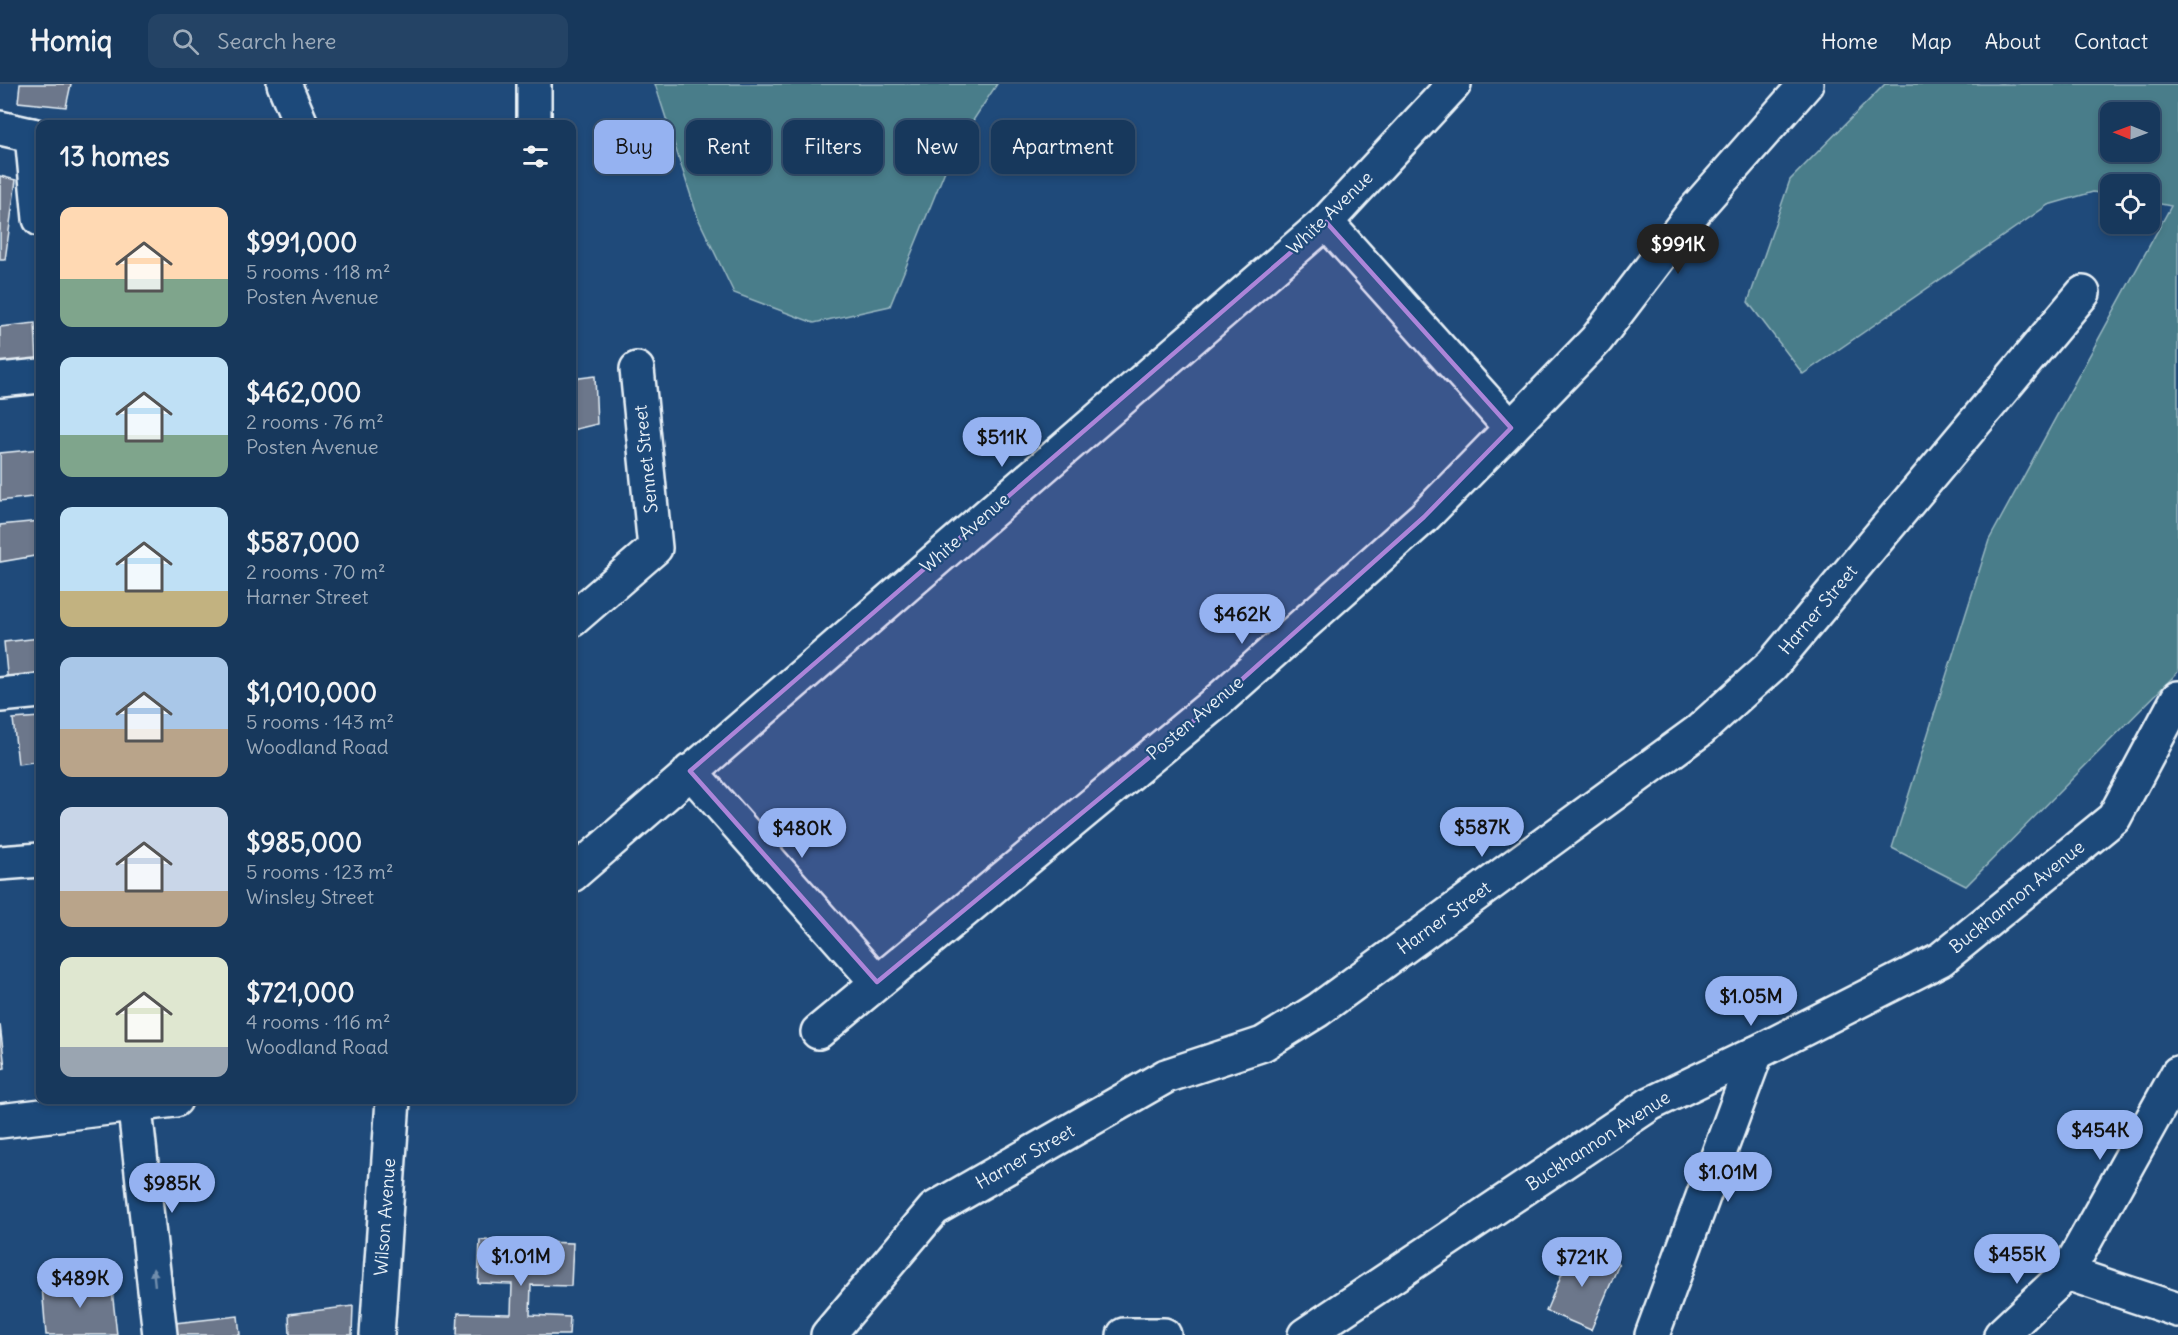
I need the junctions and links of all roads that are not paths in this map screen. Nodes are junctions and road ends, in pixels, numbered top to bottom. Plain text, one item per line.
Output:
1 (284, 84) edge
2 (534, 84) edge
3 (1454, 84) edge
4 (1806, 84) edge
5 (299, 120) edge
6 (534, 120) edge
7 (0, 128) edge
8 (36, 136) edge
9 (1326, 222) junction
10 (2083, 293) dead end
11 (637, 369) dead end
12 (36, 376) edge
13 (0, 380) edge
14 (1511, 428) junction
15 (576, 617) edge
16 (36, 691) edge
17 (0, 695) edge
18 (2178, 698) edge
19 (690, 771) junction
20 (36, 860) edge
21 (0, 863) edge
22 (576, 871) edge
23 (877, 982) junction
24 (818, 1032) dead end
25 (1756, 1053) junction
26 (2178, 1073) edge
27 (120, 1104) edge
28 (134, 1104) edge
29 (393, 1104) edge
30 (0, 1121) edge
31 (2067, 1273) junction
32 (2178, 1310) edge
33 (160, 1335) edge
34 (377, 1335) edge
35 (828, 1335) edge
36 (1124, 1335) edge
37 (1164, 1335) edge
38 (1305, 1335) edge
39 (1652, 1335) edge
40 (2001, 1335) edge

1 - 5 street
2 - 6 street
3 - 9 street, White Avenue
4 - 14 street, Posten Avenue
7 - 8 street
9 - 14 street
9 - 19 street, White Avenue
10 - 35 street, Harner Street
11 - 15 street, Sennet Street
12 - 13 street
14 - 23 street, Posten Avenue
16 - 17 street
18 - 25 street, Buckhannon Avenue
19 - 22 street, White Avenue
19 - 23 street
20 - 21 street
23 - 24 street, Posten Avenue
25 - 38 street, Buckhannon Avenue
25 - 39 street
26 - 31 street
27 - 30 street
33 -> 28 street
29 - 34 street, Wilson Avenue
31 - 32 street
31 - 40 street
36 - 37 street

